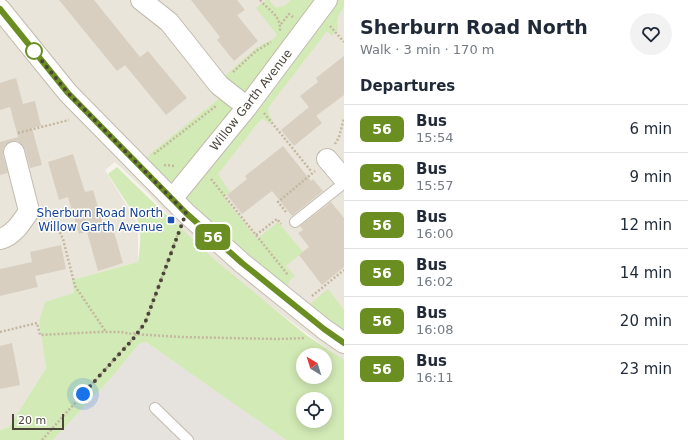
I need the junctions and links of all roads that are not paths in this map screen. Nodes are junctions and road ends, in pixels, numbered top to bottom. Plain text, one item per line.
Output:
1 (141, 0) edge
2 (327, 0) edge
3 (0, 9) edge
4 (254, 109) junction
5 (16, 142) road end
6 (327, 159) road end
7 (344, 179) edge
8 (344, 182) edge
9 (172, 199) junction
10 (295, 222) road end
11 (0, 239) edge
12 (344, 343) edge
13 (156, 408) dead end
14 (188, 440) edge

1 - 4 street
2 - 4 street, Willow Garth Avenue
3 - 9 street
4 - 9 street, Willow Garth Avenue
5 - 11 street
6 - 7 street
8 - 10 lane
9 - 12 street
13 - 14 lane

